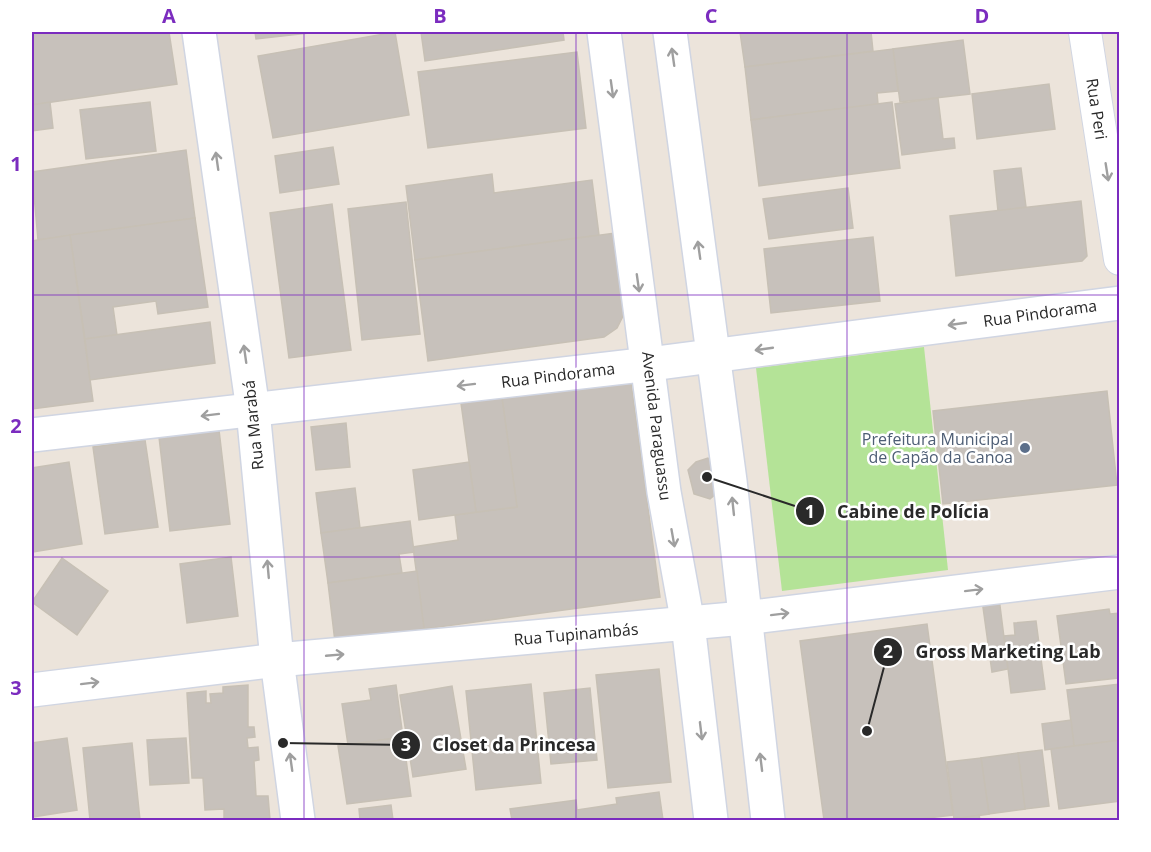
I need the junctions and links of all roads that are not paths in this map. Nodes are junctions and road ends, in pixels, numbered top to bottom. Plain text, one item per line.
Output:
1 (199, 32) edge
2 (604, 32) edge
3 (670, 32) edge
4 (1085, 32) edge
5 (1119, 259) edge
6 (1119, 303) edge
7 (713, 356) junction
8 (650, 364) junction
9 (253, 410) junction
10 (32, 435) edge
11 (1119, 572) edge
12 (744, 618) junction
13 (688, 624) junction
14 (277, 660) junction
15 (32, 690) edge
16 (298, 820) edge
17 (711, 820) edge
18 (768, 820) edge

9 -> 1 street, Rua Marabá
2 -> 8 street, Avenida Paraguassu
7 -> 3 street
4 -> 5 street, Rua Peri
6 -> 7 street, Rua Pindorama
7 - 8 street, Rua Pindorama
12 -> 7 street
8 -> 9 street, Rua Pindorama
8 -> 13 street, Avenida Paraguassu
9 -> 10 street, Rua Pindorama
14 -> 9 street, Rua Marabá
12 -> 11 street, Rua Tupinambás
12 - 13 street, Rua Tupinambás
18 -> 12 street
14 -> 13 street, Rua Tupinambás
13 -> 17 street, Avenida Paraguassu
15 -> 14 street, Rua Tupinambás
16 -> 14 street, Rua Marabá

